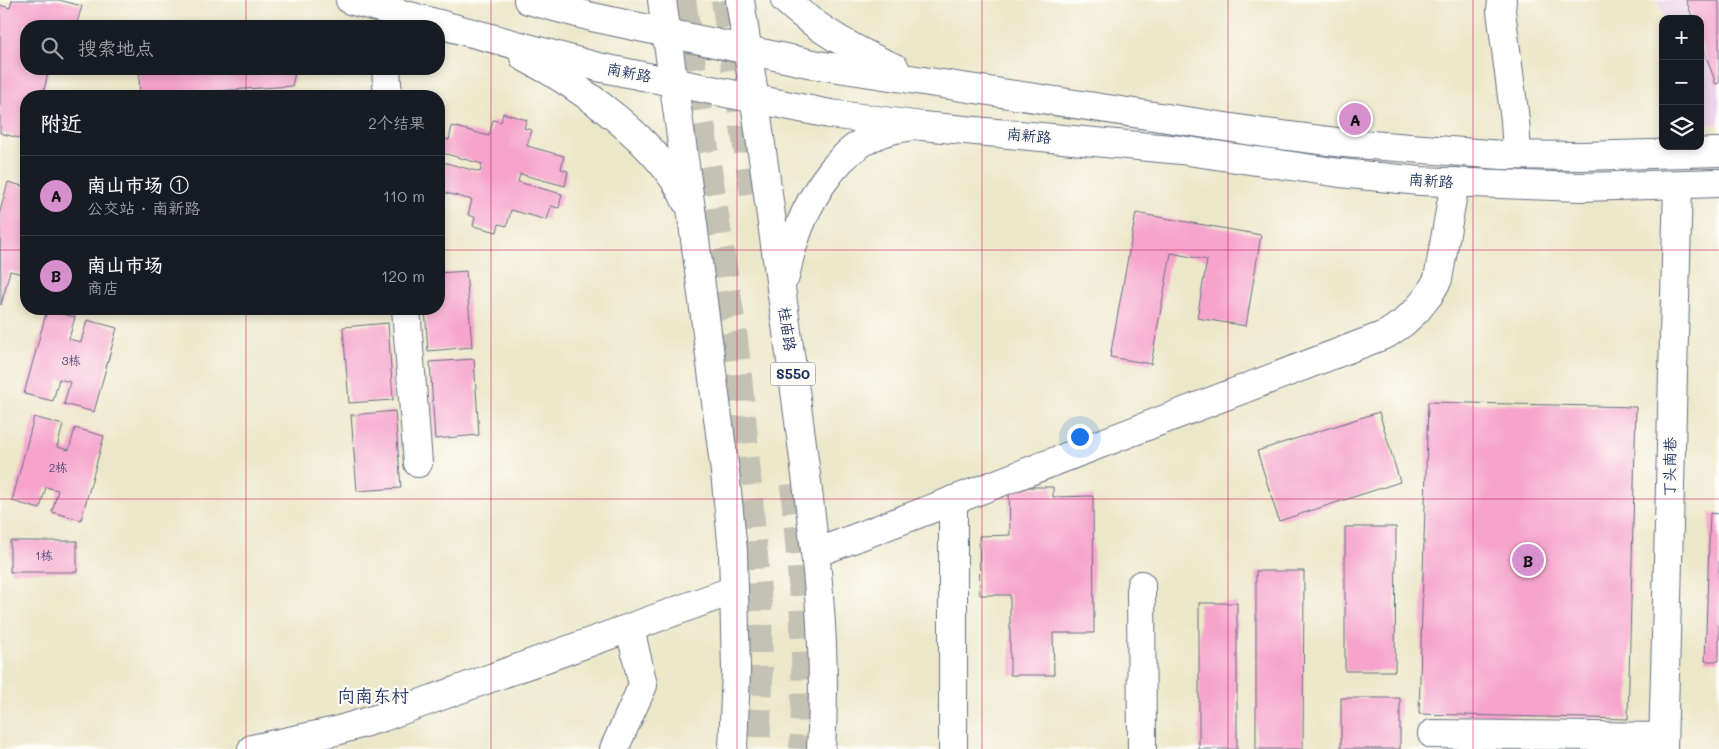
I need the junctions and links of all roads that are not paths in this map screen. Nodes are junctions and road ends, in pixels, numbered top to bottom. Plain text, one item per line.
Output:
1 (350, 0) edge
2 (528, 0) edge
3 (662, 0) edge
4 (740, 0) edge
5 (785, 0) edge
6 (1502, 0) edge
7 (382, 17) edge
8 (398, 20) edge
9 (445, 28) edge
10 (470, 33) junction
11 (667, 33) junction
12 (748, 50) junction
13 (386, 75) edge
14 (930, 81) junction
15 (674, 82) junction
16 (388, 90) edge
17 (755, 98) junction
18 (922, 126) junction
19 (1719, 152) edge
20 (1517, 155) junction
21 (1455, 182) junction
22 (1719, 183) edge
23 (1678, 185) junction
24 (692, 216) junction
25 (784, 306) junction
26 (406, 315) edge
27 (418, 463) dead end
28 (953, 500) junction
29 (816, 553) junction
30 (1141, 586) dead end
31 (734, 590) junction
32 (630, 628) junction
33 (1432, 734) dead end
34 (1663, 743) edge
35 (252, 749) edge
36 (614, 749) edge
37 (733, 749) edge
38 (821, 749) edge
39 (953, 749) edge
40 (1142, 749) edge

1 - 7 main road, 南新路
2 - 11 main road, 南新路
3 - 11 main road
4 - 12 main road, 桂庙路 / S550
5 - 14 main road
6 - 20 main road
7 - 8 main road, 南新路
9 - 10 main road, 南新路
10 - 15 main road, 南新路
10 - 24 main road
11 - 12 main road, 南新路
11 - 15 main road
12 - 14 main road, 南新路
12 - 17 main road, 桂庙路 / S550
13 - 16 main road
14 - 20 main road, 南新路
15 - 17 main road, 南新路
15 - 24 main road
17 - 18 main road, 南新路
17 - 25 main road, 桂庙路 / S550
18 - 21 main road, 南新路
18 - 25 main road
19 - 20 main road, 南新路
21 - 23 main road, 南新路
21 - 28 main road
22 - 23 main road, 南新路
23 - 34 main road, 丁头南巷
24 - 31 main road
25 - 29 main road, 桂庙路 / S550
26 - 27 main road
28 - 29 main road
28 - 39 main road
29 - 38 main road, 桂庙路 / S550
30 - 40 main road
31 - 32 main road
31 - 37 main road
32 - 35 main road
32 - 36 main road
33 - 34 main road

